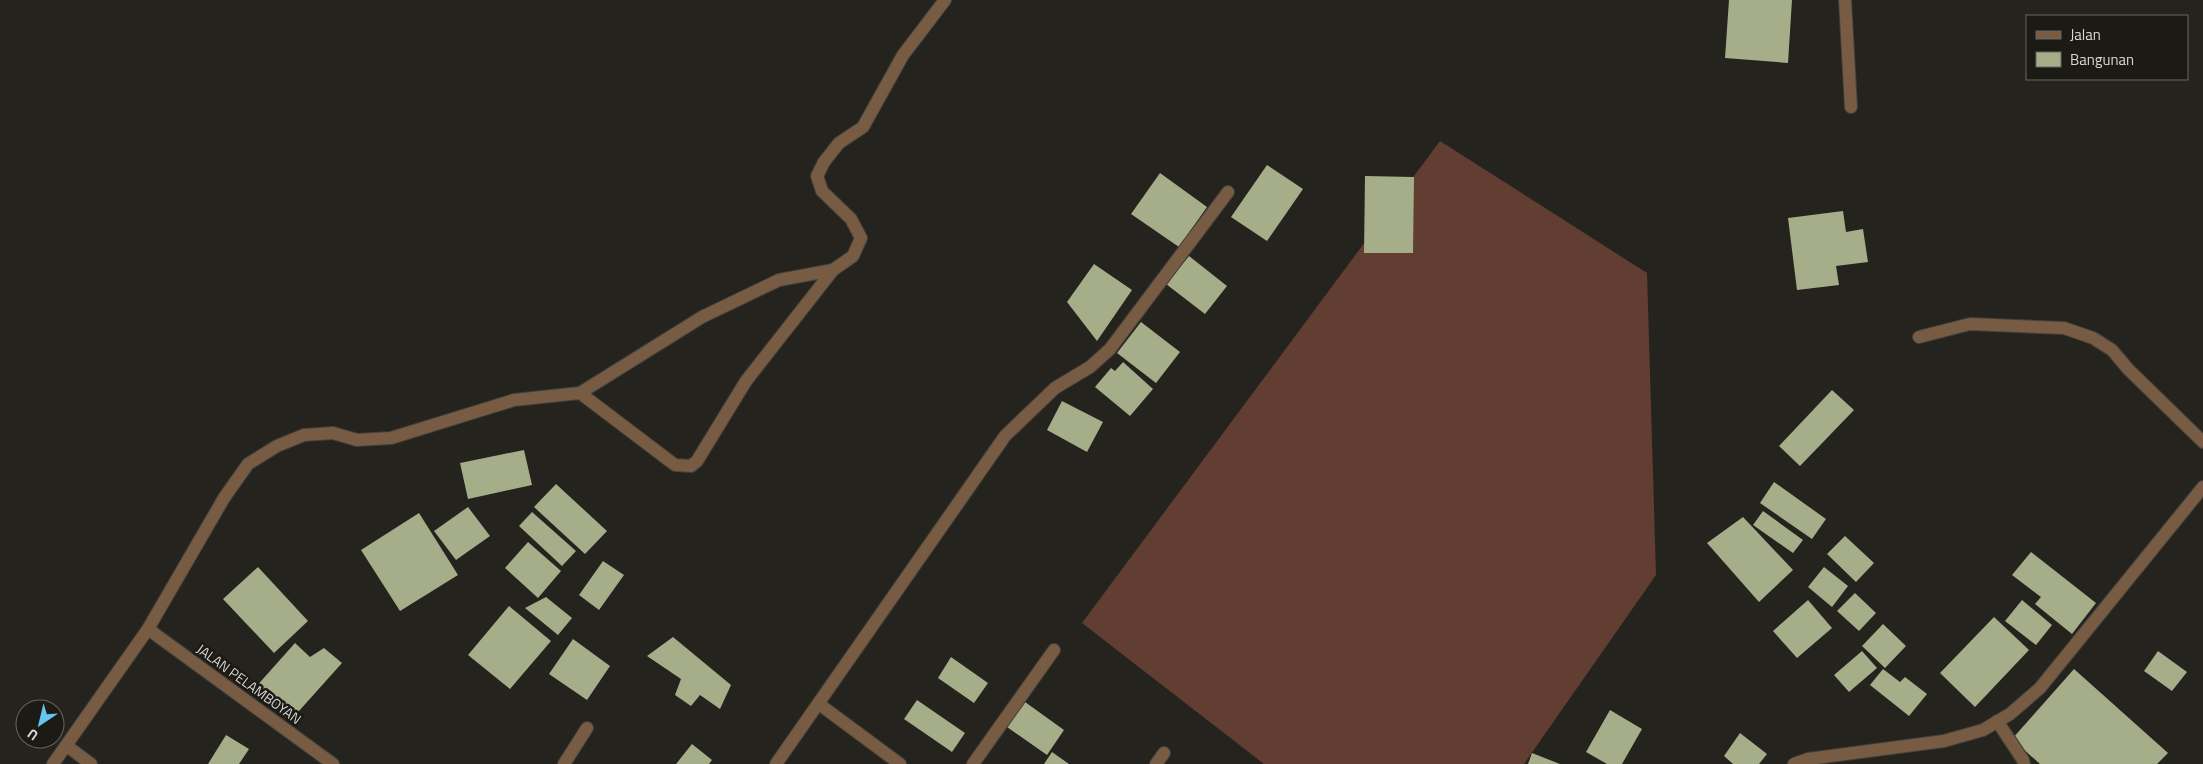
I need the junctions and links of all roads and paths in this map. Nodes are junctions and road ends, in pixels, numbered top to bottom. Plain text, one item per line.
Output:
1 (945, 0) edge
2 (1845, 0) edge
3 (1851, 107) dead end
4 (1228, 192) dead end
5 (833, 270) junction
6 (1920, 337) dead end
7 (580, 393) junction
8 (2203, 442) edge
9 (2203, 487) edge
10 (148, 629) junction
11 (1054, 650) dead end
12 (819, 704) junction
13 (1997, 721) junction
14 (587, 728) dead end
15 (67, 746) junction
16 (1164, 753) dead end
17 (53, 764) edge
18 (91, 764) edge
19 (333, 764) edge
20 (564, 764) edge
21 (776, 764) edge
22 (900, 764) edge
23 (973, 764) edge
24 (1156, 764) edge
25 (1794, 764) edge
26 (2024, 764) edge

1 - 5 street
2 - 3 street
4 - 12 street
5 - 7 street
5 - 7 street
6 - 8 street
7 - 10 street
9 - 13 street
10 - 15 street
10 - 19 street, JALAN PELAMBOYAN
11 - 23 street
12 - 21 street
12 - 22 street
13 - 25 street
13 - 26 street
14 - 20 street
15 - 17 street
15 - 18 street
16 - 24 street

